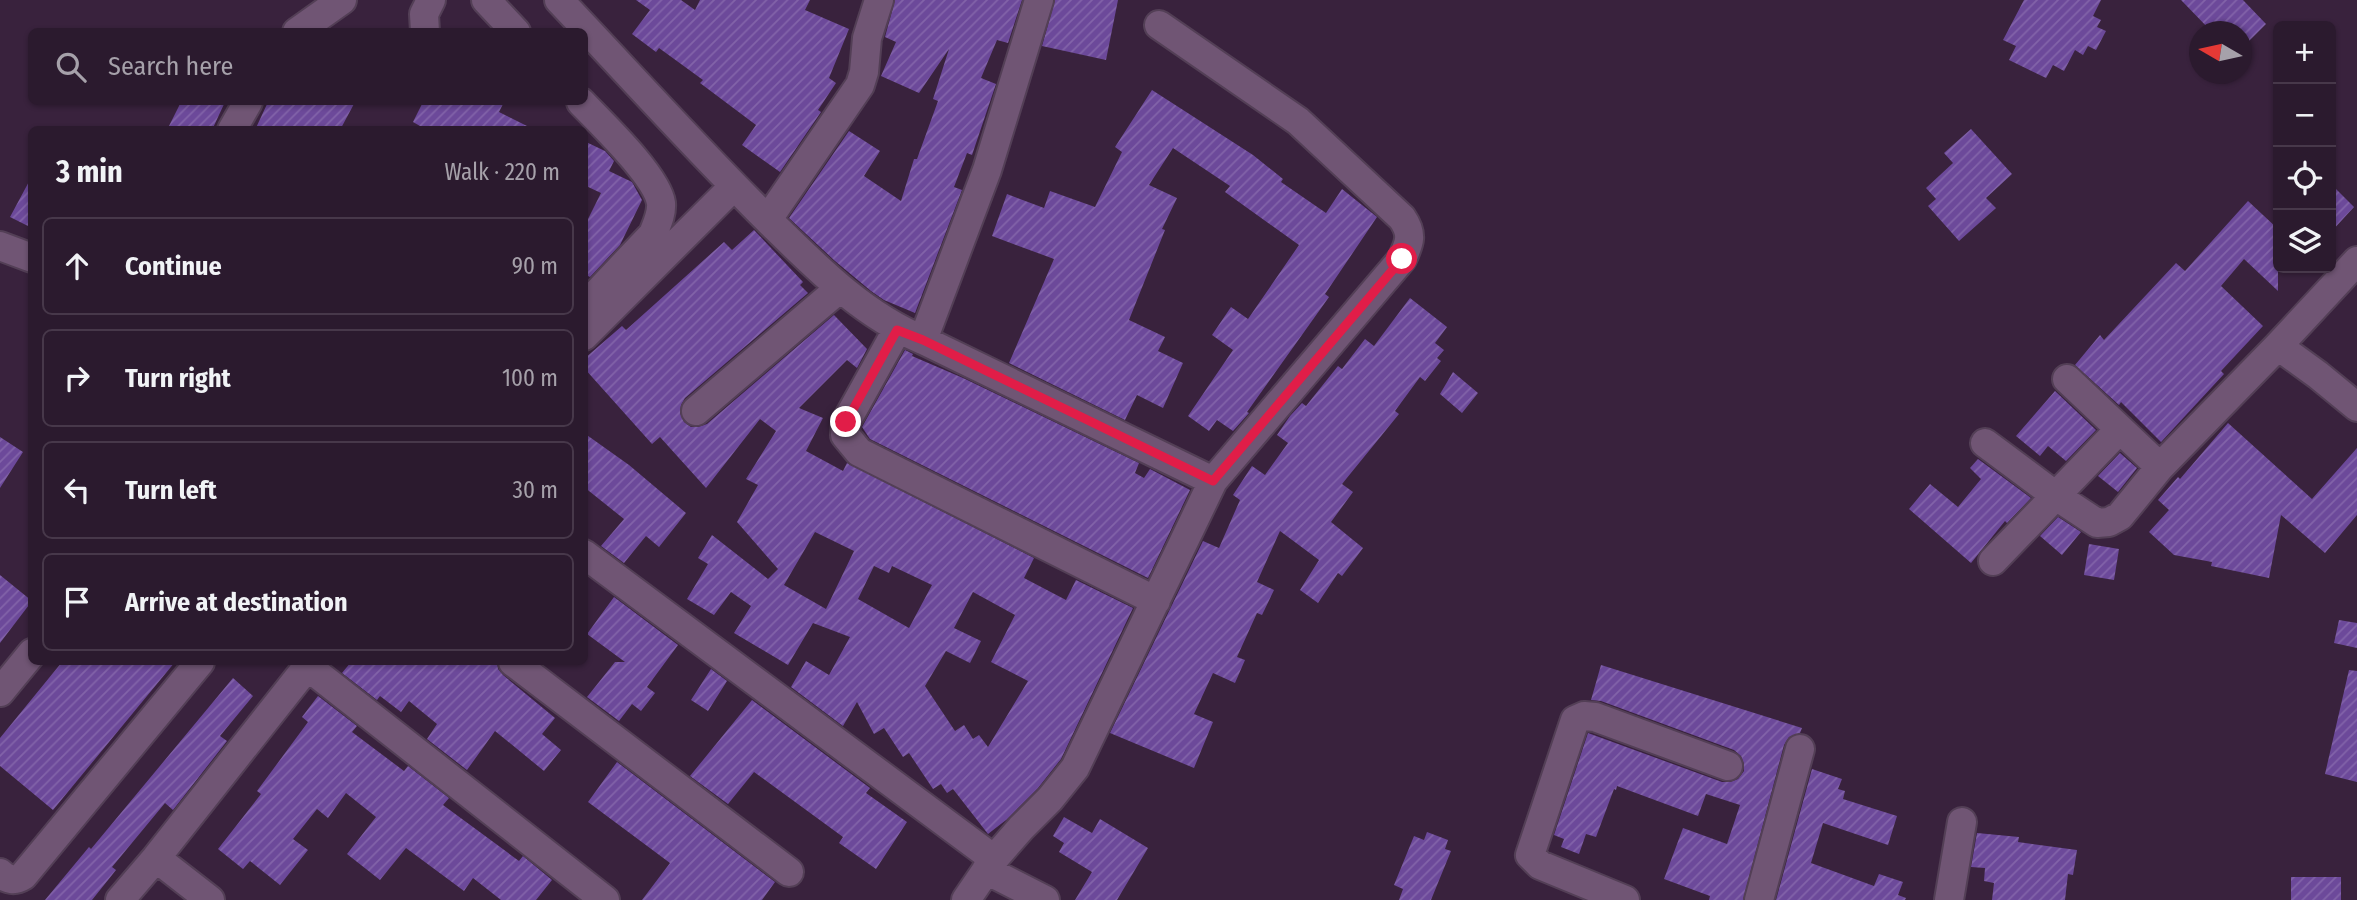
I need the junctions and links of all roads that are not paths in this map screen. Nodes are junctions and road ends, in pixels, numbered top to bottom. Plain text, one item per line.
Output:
1 (342, 0) edge
2 (431, 0) edge
3 (486, 0) edge
4 (559, 0) edge
5 (878, 0) edge
6 (1039, 0) edge
7 (1159, 25) dead end
8 (303, 28) edge
9 (425, 28) edge
10 (512, 28) edge
11 (585, 28) edge
12 (588, 31) edge
13 (246, 105) edge
14 (584, 105) edge
15 (234, 126) edge
16 (734, 186) junction
17 (768, 219) junction
18 (0, 246) edge
19 (28, 256) edge
20 (2357, 261) edge
21 (839, 289) junction
22 (588, 303) edge
23 (897, 330) junction
24 (588, 332) edge
25 (923, 340) junction
26 (2278, 346) junction
27 (2067, 379) dead end
28 (2357, 407) edge
29 (696, 411) dead end
30 (2120, 429) junction
31 (1985, 443) dead end
32 (2160, 467) junction
33 (1213, 481) junction
34 (2056, 496) junction
35 (588, 557) edge
36 (1993, 561) dead end
37 (1156, 601) junction
38 (28, 658) edge
39 (198, 665) edge
40 (308, 665) edge
41 (310, 665) edge
42 (517, 665) edge
43 (0, 692) edge
44 (1800, 749) dead end
45 (1728, 766) dead end
46 (1962, 822) dead end
47 (156, 858) junction
48 (990, 864) junction
49 (789, 872) dead end
50 (0, 873) edge
51 (120, 900) edge
52 (210, 900) edge
53 (605, 900) edge
54 (966, 900) edge
55 (1045, 900) edge
56 (1625, 900) edge
57 (1759, 900) edge
58 (1949, 900) edge

1 - 8 street
2 - 9 street
3 - 10 street
4 - 11 street
5 - 17 street
6 - 25 street
7 - 33 street
12 - 16 street
13 - 15 street
14 - 22 street
16 - 17 street
16 - 24 street
17 - 21 street
18 - 19 street
20 - 26 street
21 - 23 street
21 - 29 street
23 - 25 street
23 - 37 street
25 - 33 street
26 - 28 street
26 - 32 street
27 - 30 street
30 - 32 street
30 - 34 street
31 - 34 street
32 - 34 street
33 - 37 street
34 - 36 street
35 - 48 street
37 - 48 street
38 - 43 street
39 - 50 street
40 - 47 street
41 - 53 street
42 - 49 street
44 - 57 street
45 - 56 street
46 - 58 street
47 - 51 street
47 - 52 street
48 - 54 street
48 - 55 street

